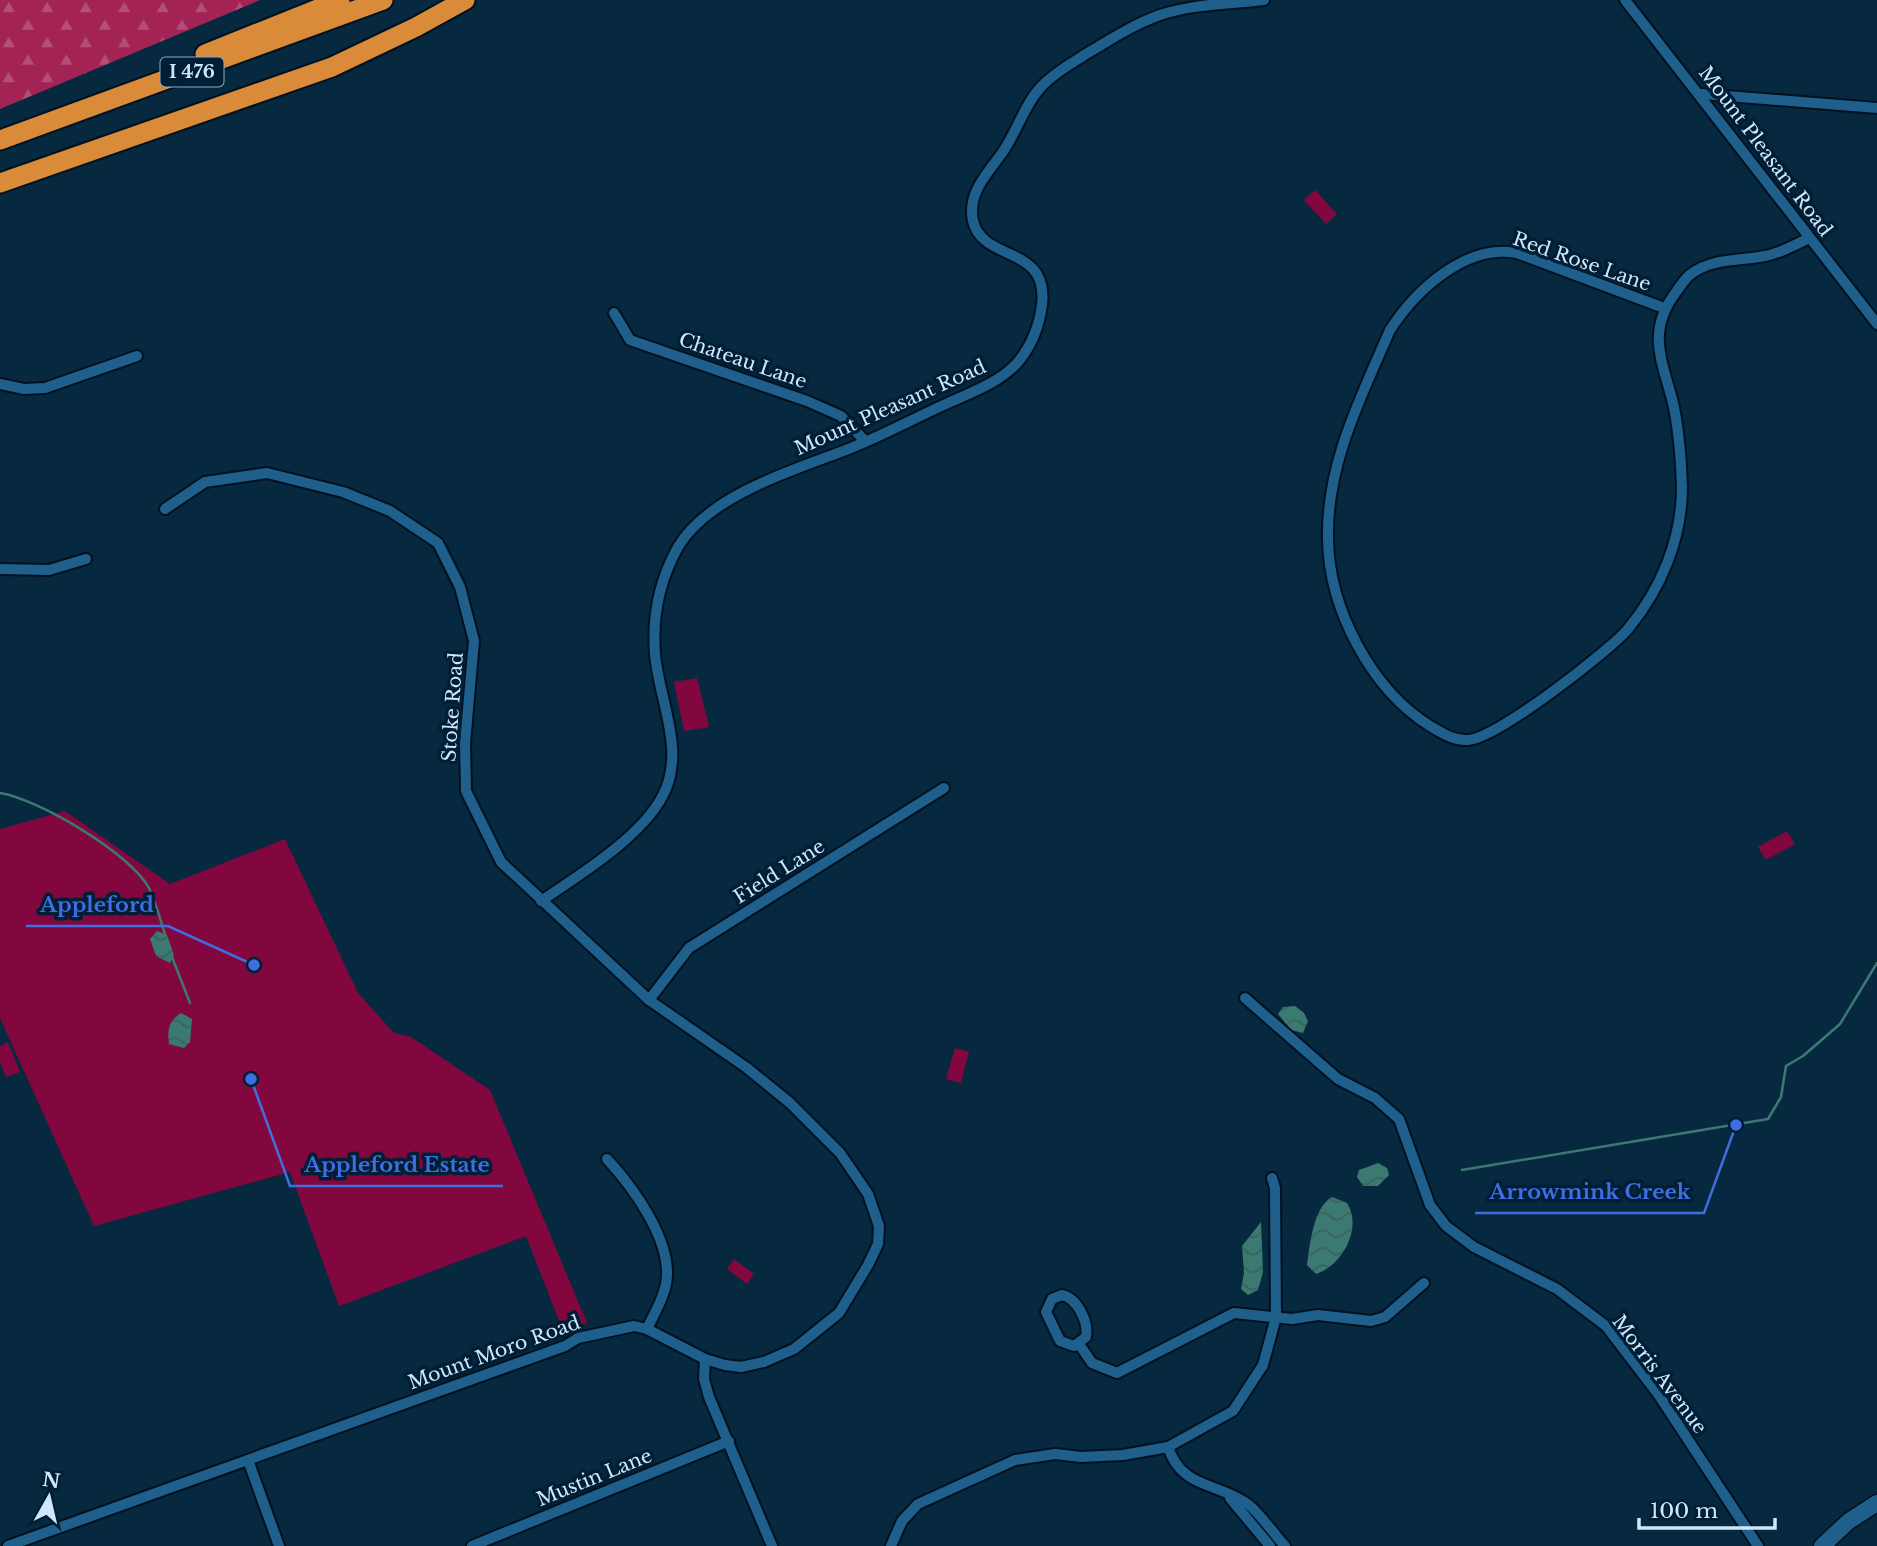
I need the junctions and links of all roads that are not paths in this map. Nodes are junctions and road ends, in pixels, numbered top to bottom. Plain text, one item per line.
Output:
1 (340, 0) edge
2 (383, 0) edge
3 (465, 0) edge
4 (1171, 0) edge
5 (1264, 0) edge
6 (1625, 0) edge
7 (1176, 11) junction
8 (1702, 94) junction
9 (1877, 108) edge
10 (0, 140) edge
11 (0, 183) edge
12 (1809, 238) junction
13 (1664, 308) junction
14 (614, 313) dead end
15 (1877, 324) edge
16 (136, 356) dead end
17 (0, 384) edge
18 (865, 441) junction
19 (165, 509) dead end
20 (86, 559) dead end
21 (0, 569) edge
22 (944, 788) dead end
23 (541, 901) junction
24 (1245, 998) dead end
25 (649, 1000) junction
26 (607, 1158) dead end
27 (1272, 1178) dead end
28 (1424, 1283) dead end
29 (1276, 1317) junction
30 (646, 1329) junction
31 (1079, 1344) junction
32 (705, 1359) junction
33 (729, 1441) junction
34 (1168, 1447) junction
35 (248, 1460) junction
36 (1224, 1491) junction
37 (1877, 1503) edge
38 (8, 1546) edge
39 (279, 1546) edge
40 (472, 1546) edge
41 (772, 1546) edge
42 (891, 1546) edge
43 (1270, 1546) edge
44 (1285, 1546) edge
45 (1758, 1546) edge
46 (1822, 1546) edge

1 - 10 highway
2 - 10 highway, I 476
3 - 11 highway, I 476
4 - 7 street
5 - 7 street, Mount Pleasant Road
6 - 8 street, Mount Pleasant Road
7 - 18 street, Mount Pleasant Road
8 - 9 street
8 - 12 street, Mount Pleasant Road
12 - 13 street
12 - 15 street, Mount Pleasant Road
13 - 13 street, Red Rose Lane
14 - 18 street, Chateau Lane
16 - 17 street
18 - 23 street, Mount Pleasant Road
19 - 23 street, Stoke Road
20 - 21 street
22 - 25 street, Field Lane
23 - 25 street, Mount Moro Road
24 - 45 street, Morris Avenue
25 - 32 street, Mount Moro Road
26 - 30 street
27 - 29 street
28 - 29 street
29 - 31 street
29 - 34 street
30 - 32 street, Mount Moro Road
30 - 35 street, Mount Moro Road
31 - 31 street
32 - 33 street
33 - 40 street, Mustin Lane
33 - 41 street
34 - 36 street
34 - 42 street
35 - 38 street, Mount Moro Road
35 - 39 street
36 - 43 street
36 - 44 street
37 - 46 main road

